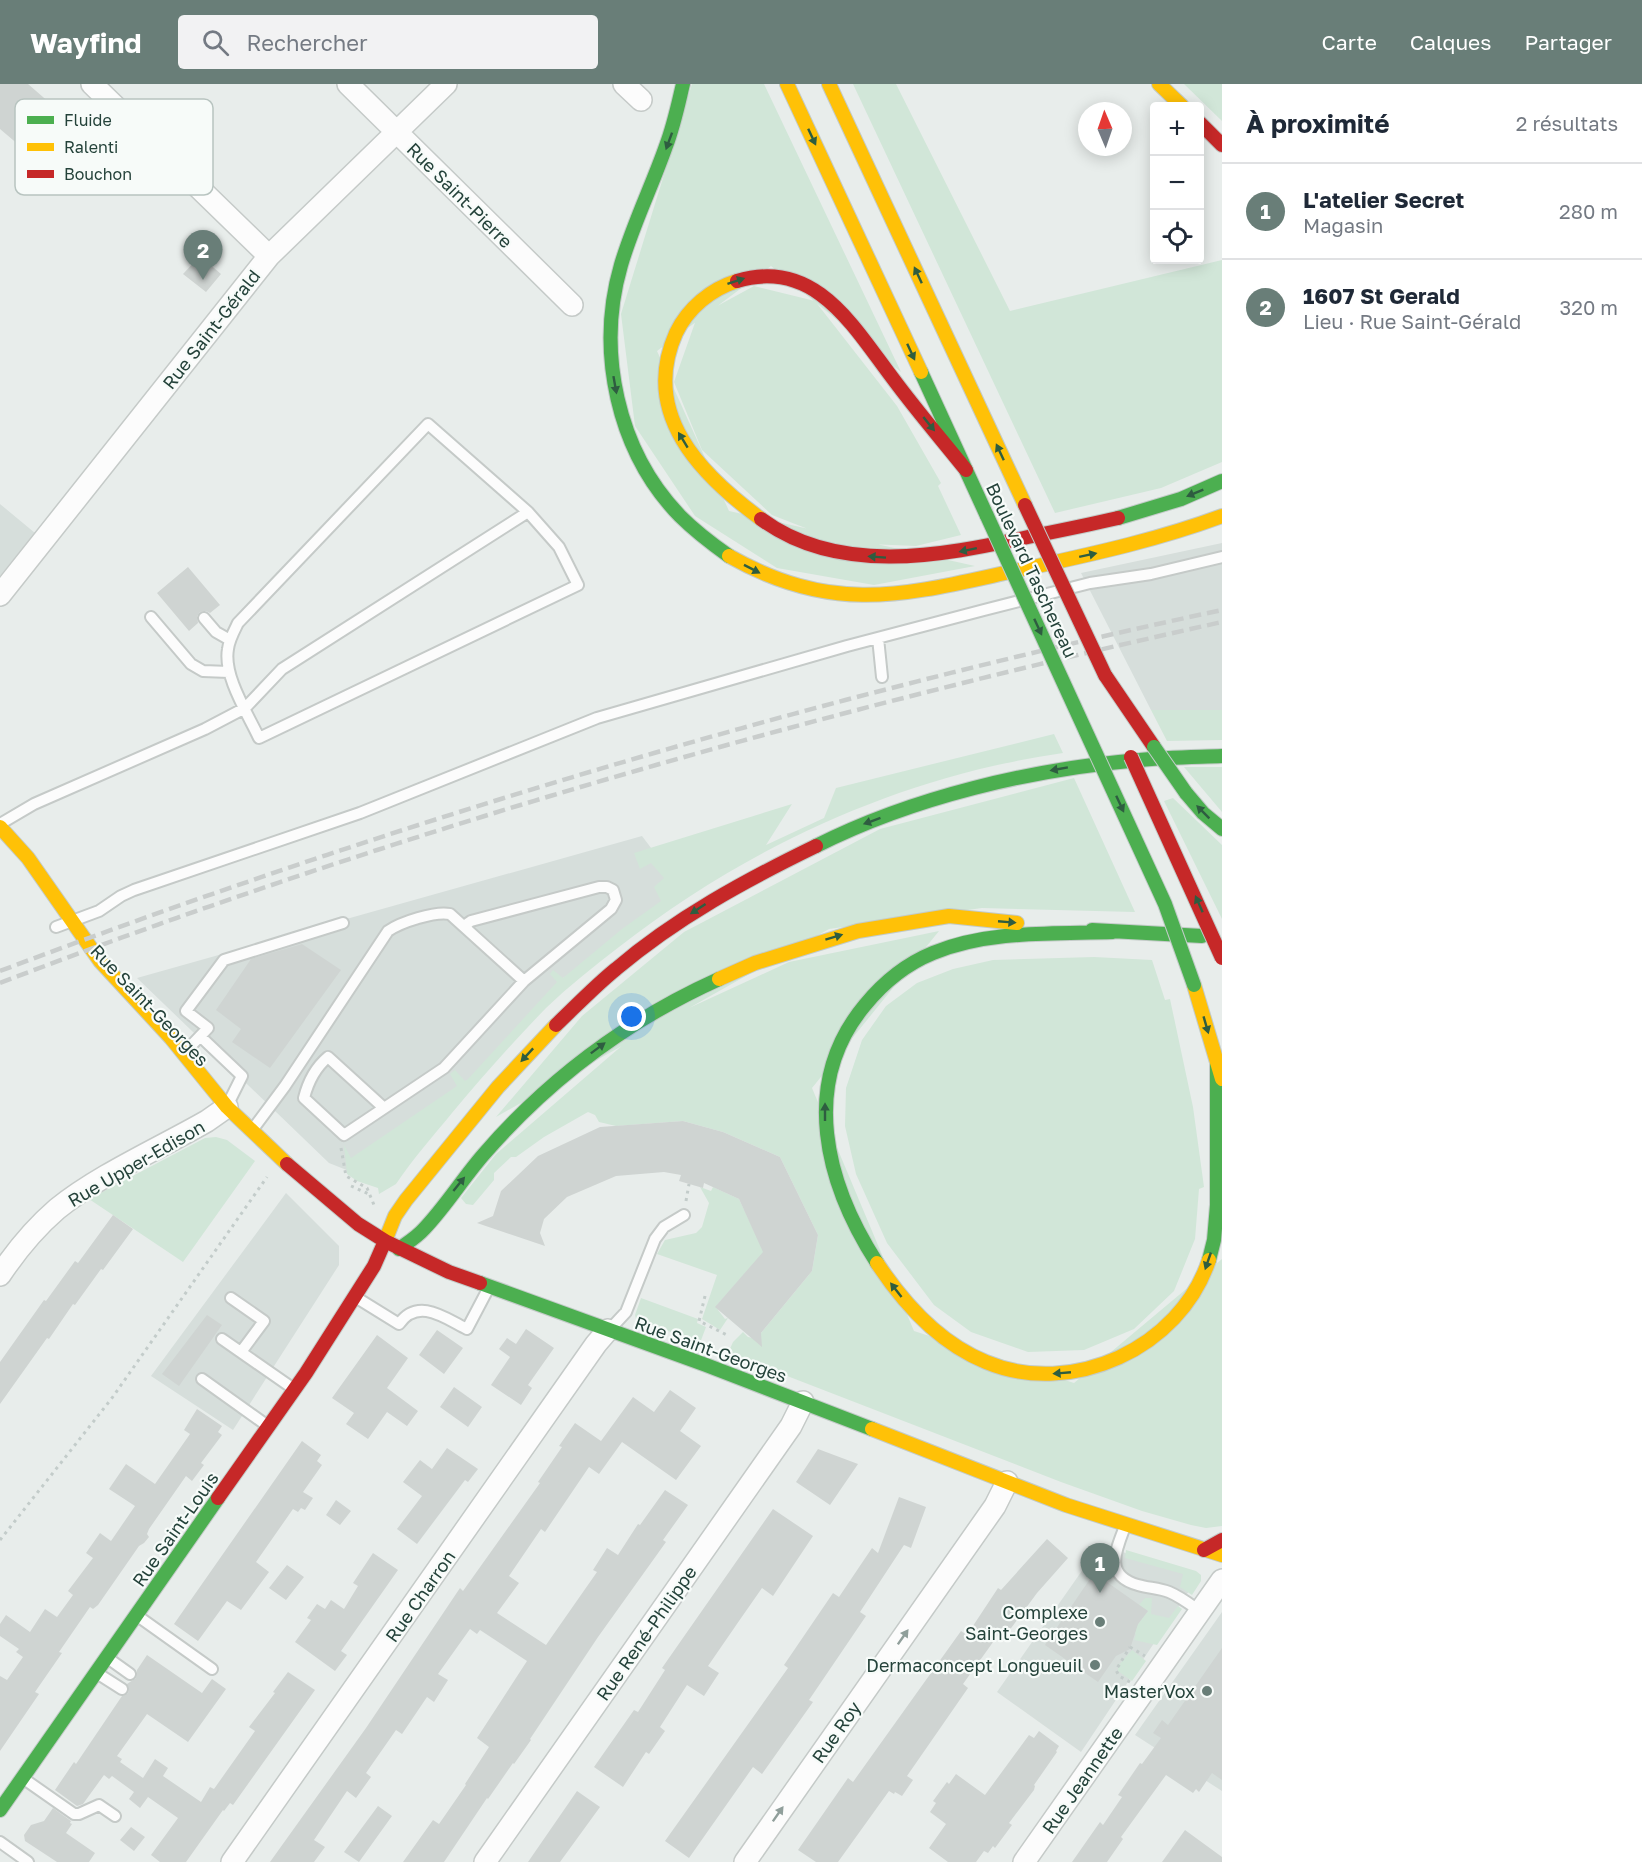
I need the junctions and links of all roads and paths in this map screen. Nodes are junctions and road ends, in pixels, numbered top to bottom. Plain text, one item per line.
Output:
1 (92, 84) edge
2 (348, 84) edge
3 (446, 84) edge
4 (624, 84) edge
5 (683, 84) edge
6 (787, 84) edge
7 (829, 84) edge
8 (1159, 84) edge
9 (107, 99) edge
10 (640, 100) dead end
11 (1178, 102) edge
12 (1204, 127) edge
13 (397, 132) junction
14 (1222, 145) edge
15 (206, 195) edge
16 (269, 256) junction
17 (572, 305) dead end
18 (966, 470) junction
19 (1222, 481) edge
20 (528, 512) junction
21 (1222, 516) edge
22 (1222, 557) edge
23 (0, 595) edge
24 (152, 617) dead end
25 (204, 618) dead end
26 (878, 638) junction
27 (230, 640) junction
28 (229, 672) junction
29 (1106, 675) junction
30 (882, 677) dead end
31 (245, 708) junction
32 (1122, 726) dead end
33 (1128, 747) dead end
34 (1222, 756) edge
35 (0, 827) edge
36 (1222, 829) edge
37 (15, 865) dead end
38 (72, 921) junction
39 (343, 923) dead end
40 (464, 926) junction
41 (56, 928) dead end
42 (1113, 932) junction
43 (1222, 938) edge
44 (1222, 958) edge
45 (524, 981) junction
46 (201, 1037) junction
47 (160, 1047) dead end
48 (180, 1057) junction
49 (1217, 1065) junction
50 (1222, 1079) edge
51 (227, 1107) junction
52 (384, 1108) junction
53 (250, 1131) junction
54 (341, 1143) dead end
55 (271, 1171) dead end
56 (361, 1191) dead end
57 (684, 1215) dead end
58 (385, 1241) junction
59 (399, 1249) junction
60 (375, 1266) junction
61 (0, 1275) edge
62 (489, 1287) junction
63 (705, 1296) dead end
64 (354, 1297) junction
65 (231, 1298) dead end
66 (608, 1330) junction
67 (727, 1335) dead end
68 (222, 1339) dead end
69 (241, 1352) junction
70 (202, 1379) dead end
71 (294, 1389) junction
72 (803, 1402) junction
73 (268, 1427) junction
74 (1007, 1482) junction
75 (1126, 1526) junction
76 (0, 1540) edge
77 (1222, 1540) edge
78 (1204, 1550) junction
79 (1222, 1555) edge
80 (1222, 1580) edge
81 (1201, 1612) junction
82 (136, 1615) junction
83 (1141, 1653) dead end
84 (107, 1657) junction
85 (212, 1669) dead end
86 (96, 1673) junction
87 (130, 1674) dead end
88 (1132, 1684) dead end
89 (122, 1689) dead end
90 (22, 1778) junction
91 (0, 1810) edge
92 (115, 1816) dead end
93 (0, 1842) edge
94 (28, 1862) edge
95 (232, 1862) edge
96 (485, 1862) edge
97 (745, 1862) edge
98 (1024, 1862) edge

1 - 9 street
2 - 13 street, Rue Saint-Pierre
3 - 13 street, Rue Saint-Gérald
4 - 10 street
5 -> 21 main road
6 -> 18 main road, Boulevard Taschereau
29 -> 7 main road, Boulevard Taschereau, bridge
8 - 11 main road
12 - 14 main road
13 - 16 street, Rue Saint-Gérald
13 - 17 street, Rue Saint-Pierre
15 - 16 street
16 - 23 street, Rue Saint-Gérald
19 -> 18 main road
18 -> 49 main road, Boulevard Taschereau, bridge
20 - 27 lane
20 - 31 lane
20 - 31 lane
22 - 26 lane
24 - 28 lane
25 - 27 lane
26 - 30 lane
26 - 38 lane
27 - 28 lane
28 - 31 lane
29 - 32 main road, Boulevard Taschereau
36 -> 29 main road, bridge
31 - 35 lane
44 -> 33 main road, bridge
34 -> 58 main road, Rue Saint-Louis
35 - 37 main road
35 - 38 main road, Rue Saint-Georges
38 - 41 lane
38 - 48 main road, Rue Saint-Georges
39 - 46 lane
40 - 45 lane
40 - 45 lane
40 - 53 lane
42 - 43 main road
49 -> 42 main road
59 -> 42 main road, Rue Saint-Louis
45 - 52 lane
46 - 48 lane
46 - 51 lane
47 - 48 main road, Rue Saint-Georges
48 - 51 main road, Rue Saint-Georges
49 - 50 main road, Boulevard Taschereau
51 - 53 main road, Rue Saint-Georges
51 - 61 street, Rue Upper-Edison
52 - 52 lane
53 - 58 main road, Rue Saint-Georges
54 - 56 path
55 - 76 path
57 - 66 lane
58 - 59 main road, Rue Saint-Georges
58 - 60 main road, Rue Saint-Louis
59 - 60 main road, Rue Saint-Louis
59 - 62 main road, Rue Saint-Georges
60 - 64 main road, Rue Saint-Louis
62 - 64 lane
62 - 66 main road, Rue Saint-Georges
63 - 67 path
64 - 71 main road, Rue Saint-Louis
65 - 69 lane
66 - 72 main road, Rue Saint-Georges
66 - 95 street, Rue Charron
68 - 69 lane
69 - 71 lane
70 - 73 lane
71 - 73 main road, Rue Saint-Louis
72 - 74 main road, Rue Saint-Georges
72 - 96 street, Rue René-Philippe
73 - 82 main road, Rue Saint-Louis
74 - 75 main road, Rue Saint-Georges
97 -> 74 street, Rue Roy
75 - 78 main road, Rue Saint-Georges
75 - 81 lane
77 - 78 main road
78 - 79 main road, Rue Saint-Georges
80 - 81 street, Rue Jeannette
81 - 98 street, Rue Jeannette
82 - 84 main road, Rue Saint-Louis
82 - 85 lane
83 - 88 path
84 - 86 main road, Rue Saint-Louis
84 - 87 lane
86 - 89 lane
86 - 90 main road, Rue Saint-Louis
90 - 91 main road, Rue Saint-Louis
90 - 92 lane
93 - 94 lane

